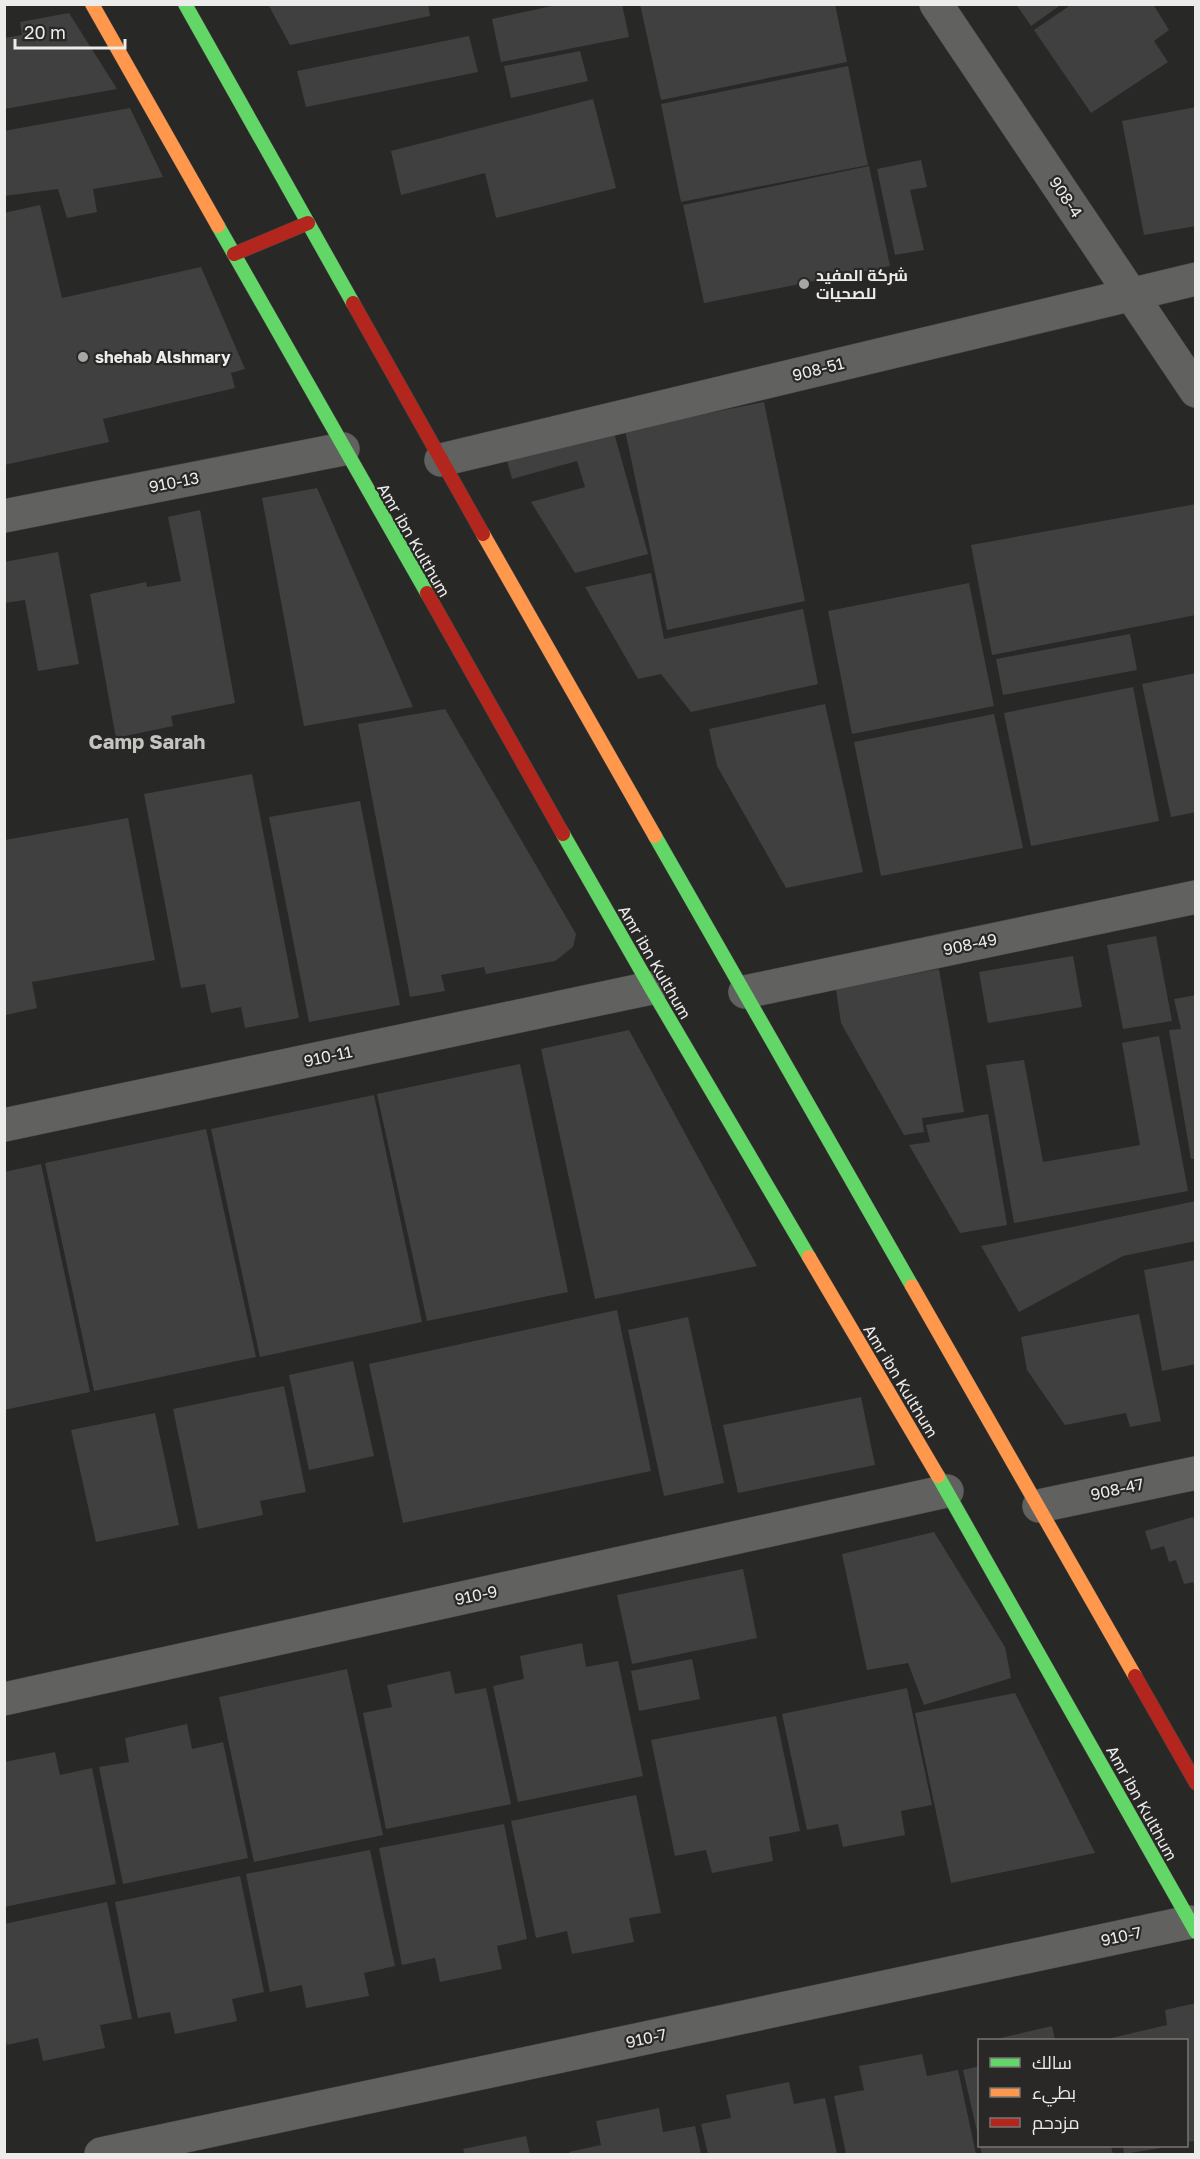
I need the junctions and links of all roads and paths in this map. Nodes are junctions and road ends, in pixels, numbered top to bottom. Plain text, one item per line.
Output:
1 (92, 4) edge
2 (185, 4) edge
3 (936, 4) edge
4 (308, 223) junction
5 (234, 254) junction
6 (1196, 279) edge
7 (1132, 294) junction
8 (1196, 391) edge
9 (343, 448) junction
10 (441, 460) junction
11 (4, 516) edge
12 (1196, 897) edge
13 (651, 988) junction
14 (745, 992) junction
15 (4, 1125) edge
16 (1196, 1473) edge
17 (947, 1491) junction
18 (1039, 1506) junction
19 (4, 1699) edge
20 (1196, 1783) edge
21 (1192, 1927) edge
22 (102, 2154) edge

1 - 5 street, Amr ibn Kulthum
2 - 4 street
3 - 7 street, 908-4
4 - 5 street
4 - 10 street
5 - 9 street, Amr ibn Kulthum
6 - 7 street, 908-51
7 - 8 street, 908-4
7 - 10 street, 908-51
9 - 11 street, 910-13
9 - 13 street, Amr ibn Kulthum
10 - 14 street
12 - 14 street, 908-49
13 - 15 street, 910-11
13 - 17 street, Amr ibn Kulthum
14 - 18 street
16 - 18 street, 908-47
17 - 19 street, 910-9
17 - 21 street, Amr ibn Kulthum
18 - 20 street
21 - 22 street, 910-7

